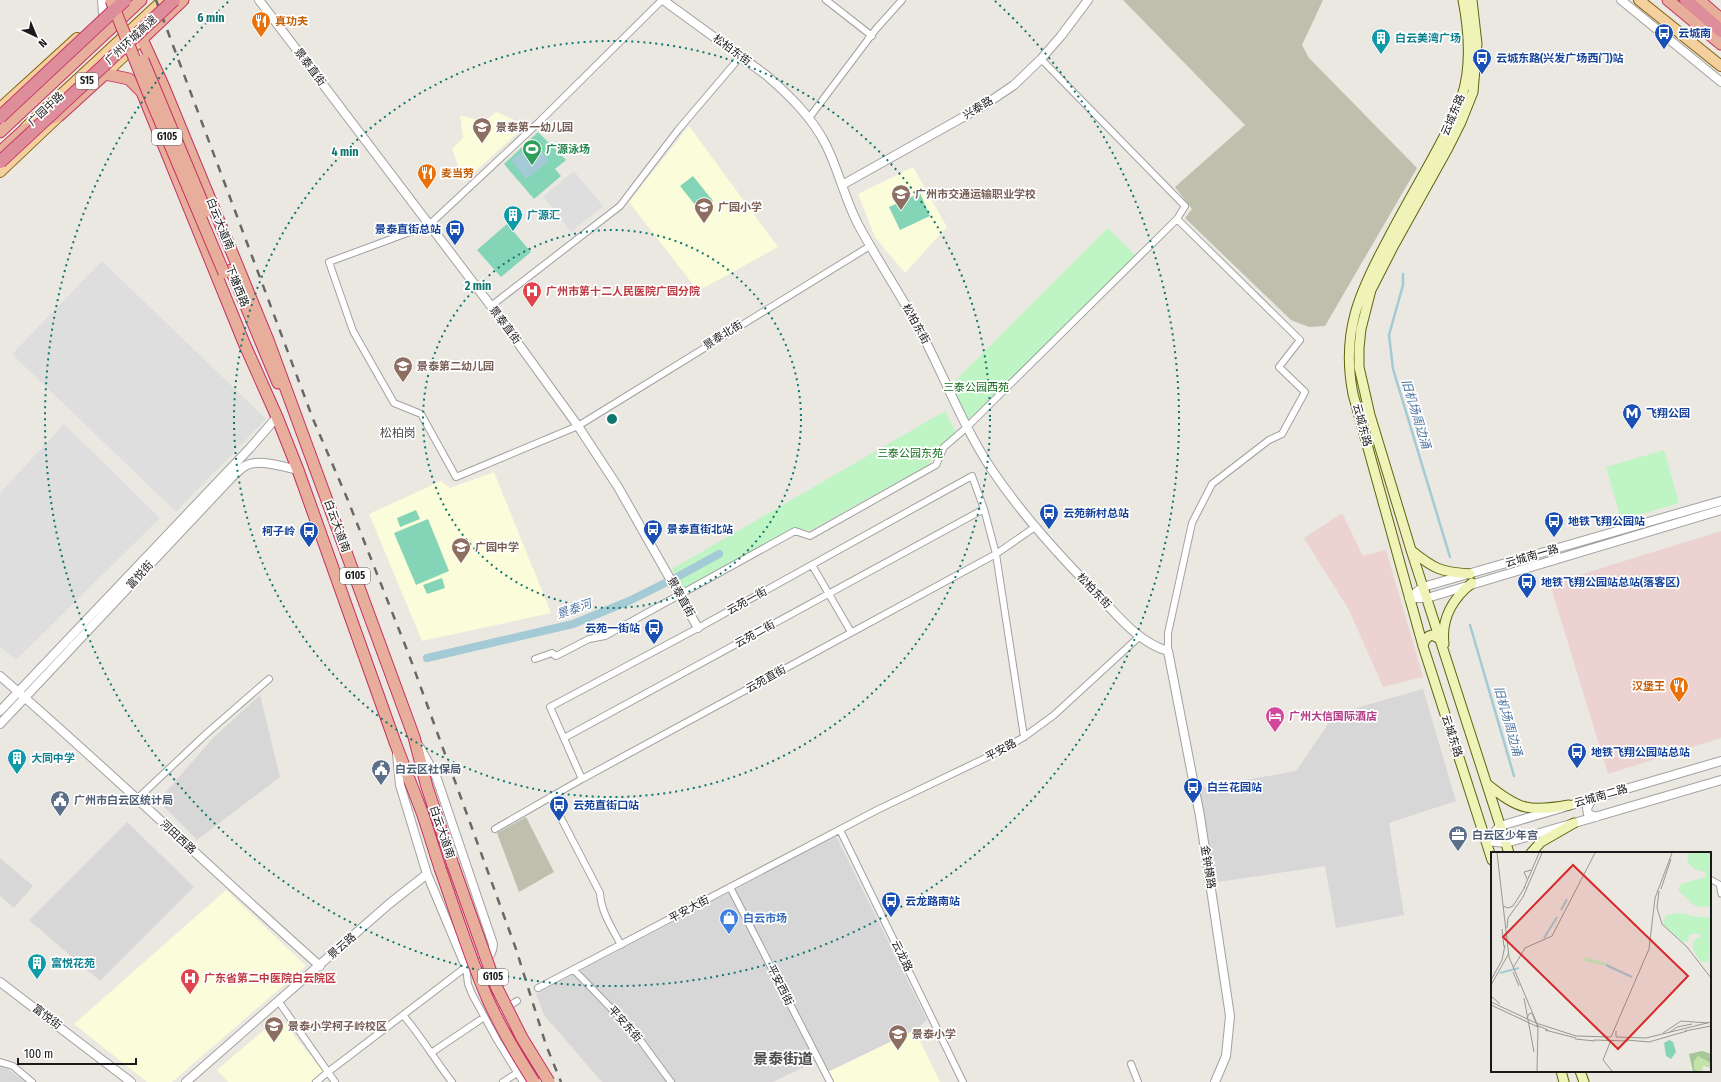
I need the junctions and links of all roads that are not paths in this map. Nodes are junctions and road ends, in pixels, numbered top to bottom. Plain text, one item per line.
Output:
1 (102, 0) edge
2 (111, 0) edge
3 (118, 0) edge
4 (125, 0) edge
5 (140, 0) edge
6 (163, 0) edge
7 (174, 0) edge
8 (183, 0) edge
9 (259, 0) edge
10 (662, 0) edge
11 (826, 0) edge
12 (902, 0) edge
13 (1088, 0) edge
14 (1463, 0) edge
15 (1472, 0) edge
16 (1621, 0) edge
17 (1639, 0) edge
18 (1668, 0) edge
19 (1686, 0) edge
20 (1699, 0) edge
21 (103, 14) junction
22 (1721, 18) edge
23 (1721, 31) edge
24 (872, 36) junction
25 (142, 39) junction
26 (1721, 44) edge
27 (58, 54) junction
28 (741, 56) junction
29 (1042, 59) junction
30 (1721, 66) edge
31 (105, 74) junction
32 (1721, 82) edge
33 (163, 85) junction
34 (48, 88) junction
35 (144, 96) junction
36 (0, 108) edge
37 (60, 115) junction
38 (0, 117) edge
39 (808, 118) junction
40 (24, 130) junction
41 (0, 132) edge
42 (0, 152) edge
43 (0, 162) edge
44 (0, 172) edge
45 (842, 186) junction
46 (1177, 219) junction
47 (429, 225) junction
48 (870, 246) junction
49 (228, 272) junction
50 (491, 306) junction
51 (296, 415) junction
52 (277, 417) junction
53 (578, 426) junction
54 (966, 428) junction
55 (298, 470) junction
56 (1721, 501) edge
57 (984, 509) junction
58 (1721, 510) edge
59 (1034, 527) junction
60 (1411, 550) junction
61 (996, 554) junction
62 (812, 565) junction
63 (1471, 579) junction
64 (1423, 587) junction
65 (828, 594) junction
66 (679, 595) junction
67 (1409, 598) junction
68 (1427, 598) junction
69 (698, 628) junction
70 (851, 632) junction
71 (1140, 636) junction
72 (1440, 639) junction
73 (1423, 646) junction
74 (1168, 651) junction
75 (1446, 655) junction
76 (535, 659) dead end
77 (0, 676) edge
78 (269, 679) dead end
79 (17, 691) junction
80 (25, 698) junction
81 (0, 710) edge
82 (0, 724) edge
83 (414, 737) junction
84 (1024, 737) junction
85 (564, 738) junction
86 (396, 745) junction
87 (1721, 761) edge
88 (582, 779) junction
89 (1721, 780) edge
90 (1487, 784) junction
91 (550, 797) junction
92 (1592, 798) junction
93 (136, 799) junction
94 (1569, 805) junction
95 (1596, 817) junction
96 (1574, 823) junction
97 (1500, 826) junction
98 (495, 829) dead end
99 (840, 830) junction
100 (1486, 841) junction
101 (1506, 843) junction
102 (1509, 852) edge
103 (1532, 852) edge
104 (1491, 857) edge
105 (427, 874) junction
106 (1711, 880) edge
107 (730, 887) junction
108 (1721, 894) edge
109 (621, 945) junction
110 (320, 966) junction
111 (466, 967) junction
112 (574, 970) junction
113 (0, 982) edge
114 (538, 988) dead end
115 (517, 1001) dead end
116 (278, 1002) junction
117 (404, 1015) junction
118 (483, 1020) junction
119 (431, 1053) junction
120 (0, 1062) edge
121 (1131, 1064) dead end
122 (328, 1072) junction
123 (1561, 1072) edge
124 (1580, 1072) edge
125 (517, 1073) junction
126 (32, 1082) edge
127 (131, 1082) edge
128 (186, 1082) edge
129 (316, 1082) edge
130 (335, 1082) edge
131 (452, 1082) edge
132 (503, 1082) edge
133 (523, 1082) edge
134 (534, 1082) edge
135 (549, 1082) edge
136 (670, 1082) edge
137 (830, 1082) edge
138 (964, 1082) edge
139 (1138, 1082) edge
140 (1215, 1082) edge
141 (1564, 1082) edge
142 (1584, 1082) edge

1 - 21 street
2 - 49 highway, 下塘西路 / G105, bridge
3 - 21 main road
3 - 49 highway, 下塘西路 / G105, bridge
4 - 38 highway, bridge
5 - 34 highway, 广园中路
6 - 40 main road, 广园中路
7 - 43 highway, 广州环城高速 / S15, bridge
8 - 25 highway
9 - 47 street, 景泰直街
10 - 28 street, 松柏东街
10 - 47 street
11 - 24 street
12 - 24 street
13 - 29 street, 兴泰路
14 - 67 main road, 云城东路
15 - 60 main road, 云城东路
16 - 32 street
17 - 30 main road
18 - 26 highway
19 - 23 highway
20 - 22 highway
21 - 27 main road
24 - 39 street
25 - 31 main road
25 - 33 highway, 白云大道南
27 - 34 main road
27 - 36 main road
28 - 39 street, 松柏东街
28 - 50 street
29 - 45 street, 兴泰路
29 - 46 street
31 - 35 highway, 白云大道南
31 - 37 highway
33 - 35 highway
33 - 51 highway, 白云大道南
34 - 41 highway, 广园中路
35 - 52 highway, 白云大道南
37 - 40 highway
37 - 44 main road
39 - 45 street, 松柏东街
40 - 42 highway, 广园中路
45 - 48 street, 松柏东街
46 - 54 street
46 - 74 street
47 - 50 street, 景泰直街
47 - 53 street, 景泰北街
48 - 53 street, 景泰北街
48 - 54 street, 松柏东街
49 - 51 highway, 下塘西路 / G105
49 - 52 highway, 下塘西路 / G105
50 - 53 street, 景泰直街
51 - 83 highway, 白云大道南 / G105
52 - 55 highway, 白云大道南 / G105
52 - 79 street, 富悦街
53 - 66 street, 景泰直街
54 - 59 street, 松柏东街
54 - 66 street
55 - 80 street, 富悦街
55 - 86 highway, 白云大道南 / G105
56 - 63 street, 云城南一路
57 - 61 street
57 - 62 street, 云苑一街
57 - 65 street, 云苑二街
58 - 63 street, 云城南一路
59 - 61 street, 云苑直街
59 - 71 street, 松柏东街
60 - 63 main road
60 - 64 main road, 云城东路
61 - 70 street, 云苑直街
61 - 84 street
62 - 65 street
62 - 69 street, 云苑一街
63 - 64 street, 云城南一路
63 - 68 street, 云城南一路
63 - 75 main road
64 - 67 street, 云城南一路
64 - 68 main road, 云城东路
65 - 70 street
65 - 85 street, 云苑二街
66 - 69 street, 景泰直街
66 - 76 street
67 - 68 street, 云城南一路
67 - 73 main road, 云城东路
68 - 72 main road, 云城东路
69 - 85 street, 云苑一街
70 - 88 street, 云苑直街
71 - 74 street, 松柏东街
71 - 84 street, 平安路
72 - 73 main road
72 - 75 main road, 云城东路
73 - 100 main road, 云城东路
74 - 140 street, 金钟横路
75 - 90 main road, 云城东路
77 - 79 street, 河田西路
78 - 93 street
79 - 80 street, 河田西路
79 - 81 street, 富悦街
80 - 82 street, 富悦街
80 - 93 street, 河田西路
83 - 111 street
83 - 135 highway, 白云大道南 / G105, bridge
84 - 99 street, 平安路
85 - 88 street
86 - 105 street
86 - 134 highway, 白云大道南 / G105, bridge
87 - 92 street, 云城南二路
88 - 91 street, 云苑直街
89 - 95 street, 云城南二路
90 - 94 main road
90 - 97 main road, 云城东路
91 - 98 street, 云苑直街
91 - 109 street
92 - 94 street, 云城南二路
92 - 95 street
93 - 110 street, 河田西路
94 - 97 street, 云城南二路
95 - 96 street, 云城南二路
96 - 101 street, 云城南二路
96 - 103 main road
97 - 100 street
97 - 101 main road, 云城东路
99 - 107 street, 平安大街
99 - 138 street, 云龙路
100 - 101 street
100 - 104 main road, 云城东路
101 - 102 main road, 云城东路
105 - 110 street, 景云路
105 - 111 street
106 - 108 street
107 - 109 street, 平安大街
107 - 137 street, 平安西街
109 - 112 street, 平安大街
110 - 116 street, 景云路
111 - 117 street
111 - 118 street
112 - 114 street, 平安大街
112 - 136 street, 平安东街
113 - 127 street, 富悦街
115 - 118 street
116 - 122 street
116 - 128 street, 景云路
117 - 119 street
117 - 122 street
118 - 119 street
118 - 125 street
119 - 131 street
120 - 126 street
121 - 139 street
122 - 129 street
122 - 130 street
123 - 141 main road
124 - 142 main road
125 - 132 street
125 - 133 street

